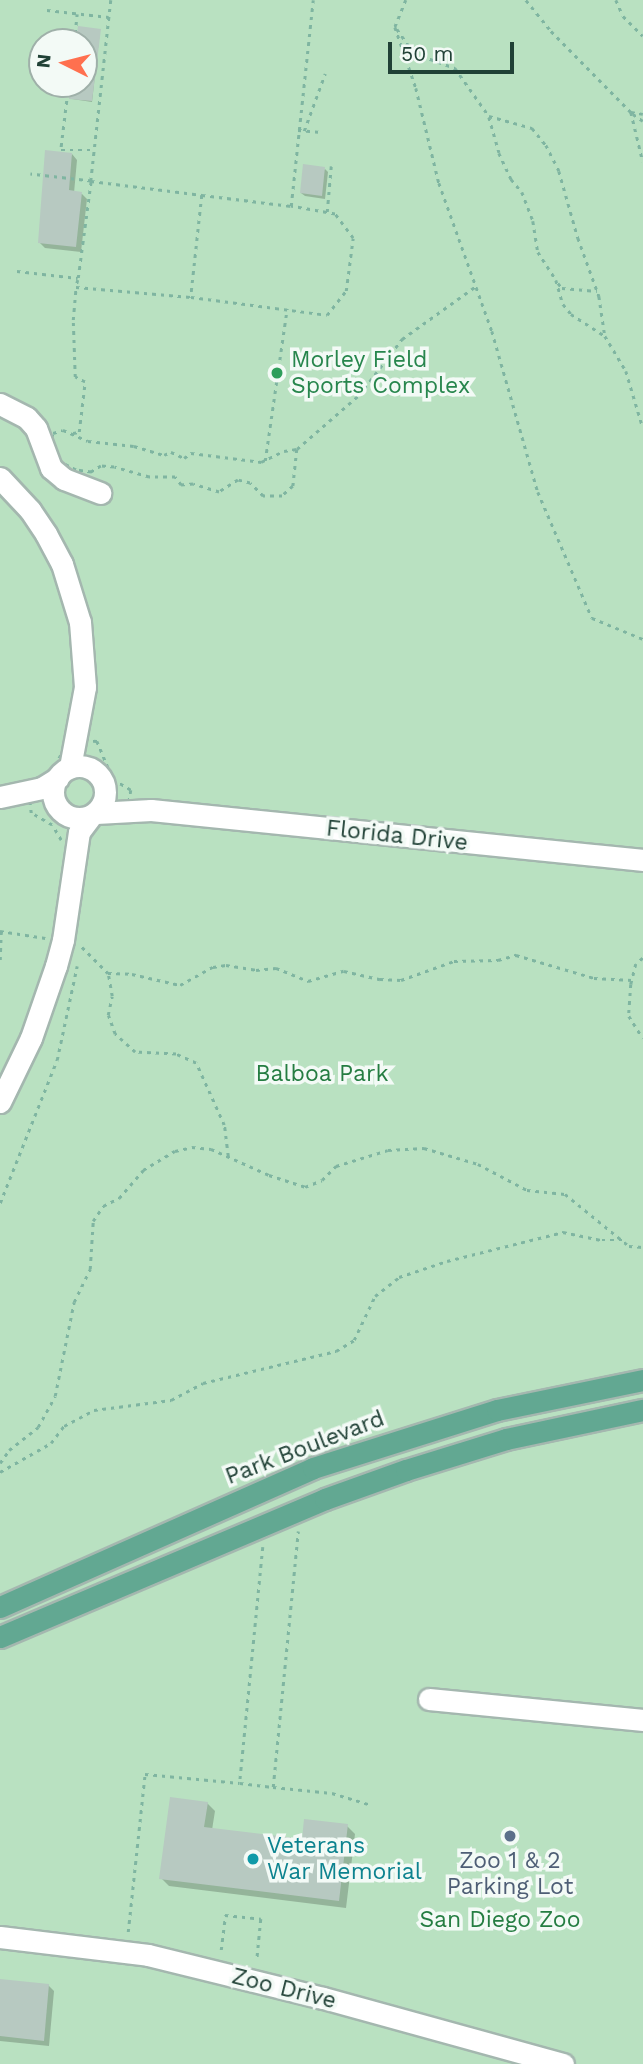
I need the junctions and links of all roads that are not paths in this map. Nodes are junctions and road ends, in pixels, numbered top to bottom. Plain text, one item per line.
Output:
1 (0, 404) edge
2 (0, 478) edge
3 (100, 492) dead end
4 (82, 715) junction
5 (64, 772) junction
6 (100, 778) junction
7 (0, 797) edge
8 (59, 809) junction
9 (150, 810) junction
10 (94, 814) junction
11 (643, 860) edge
12 (73, 864) junction
13 (0, 1102) edge
14 (643, 1380) edge
15 (643, 1410) edge
16 (0, 1607) edge
17 (0, 1637) edge
18 (429, 1699) dead end
19 (643, 1720) edge
20 (0, 1937) edge
21 (563, 2064) edge

1 - 3 street
2 - 4 street
4 - 5 street
4 - 6 street
5 - 6 street
5 - 7 street
5 - 8 street
6 - 9 street, Florida Drive
6 - 10 street
7 - 8 street
8 - 10 street
8 - 12 street
9 - 10 street, Florida Drive
9 - 11 street, Florida Drive
10 - 12 street
12 - 13 street
14 - 16 main road, Park Boulevard
15 - 17 main road
18 - 19 street
20 - 21 street, Zoo Drive

